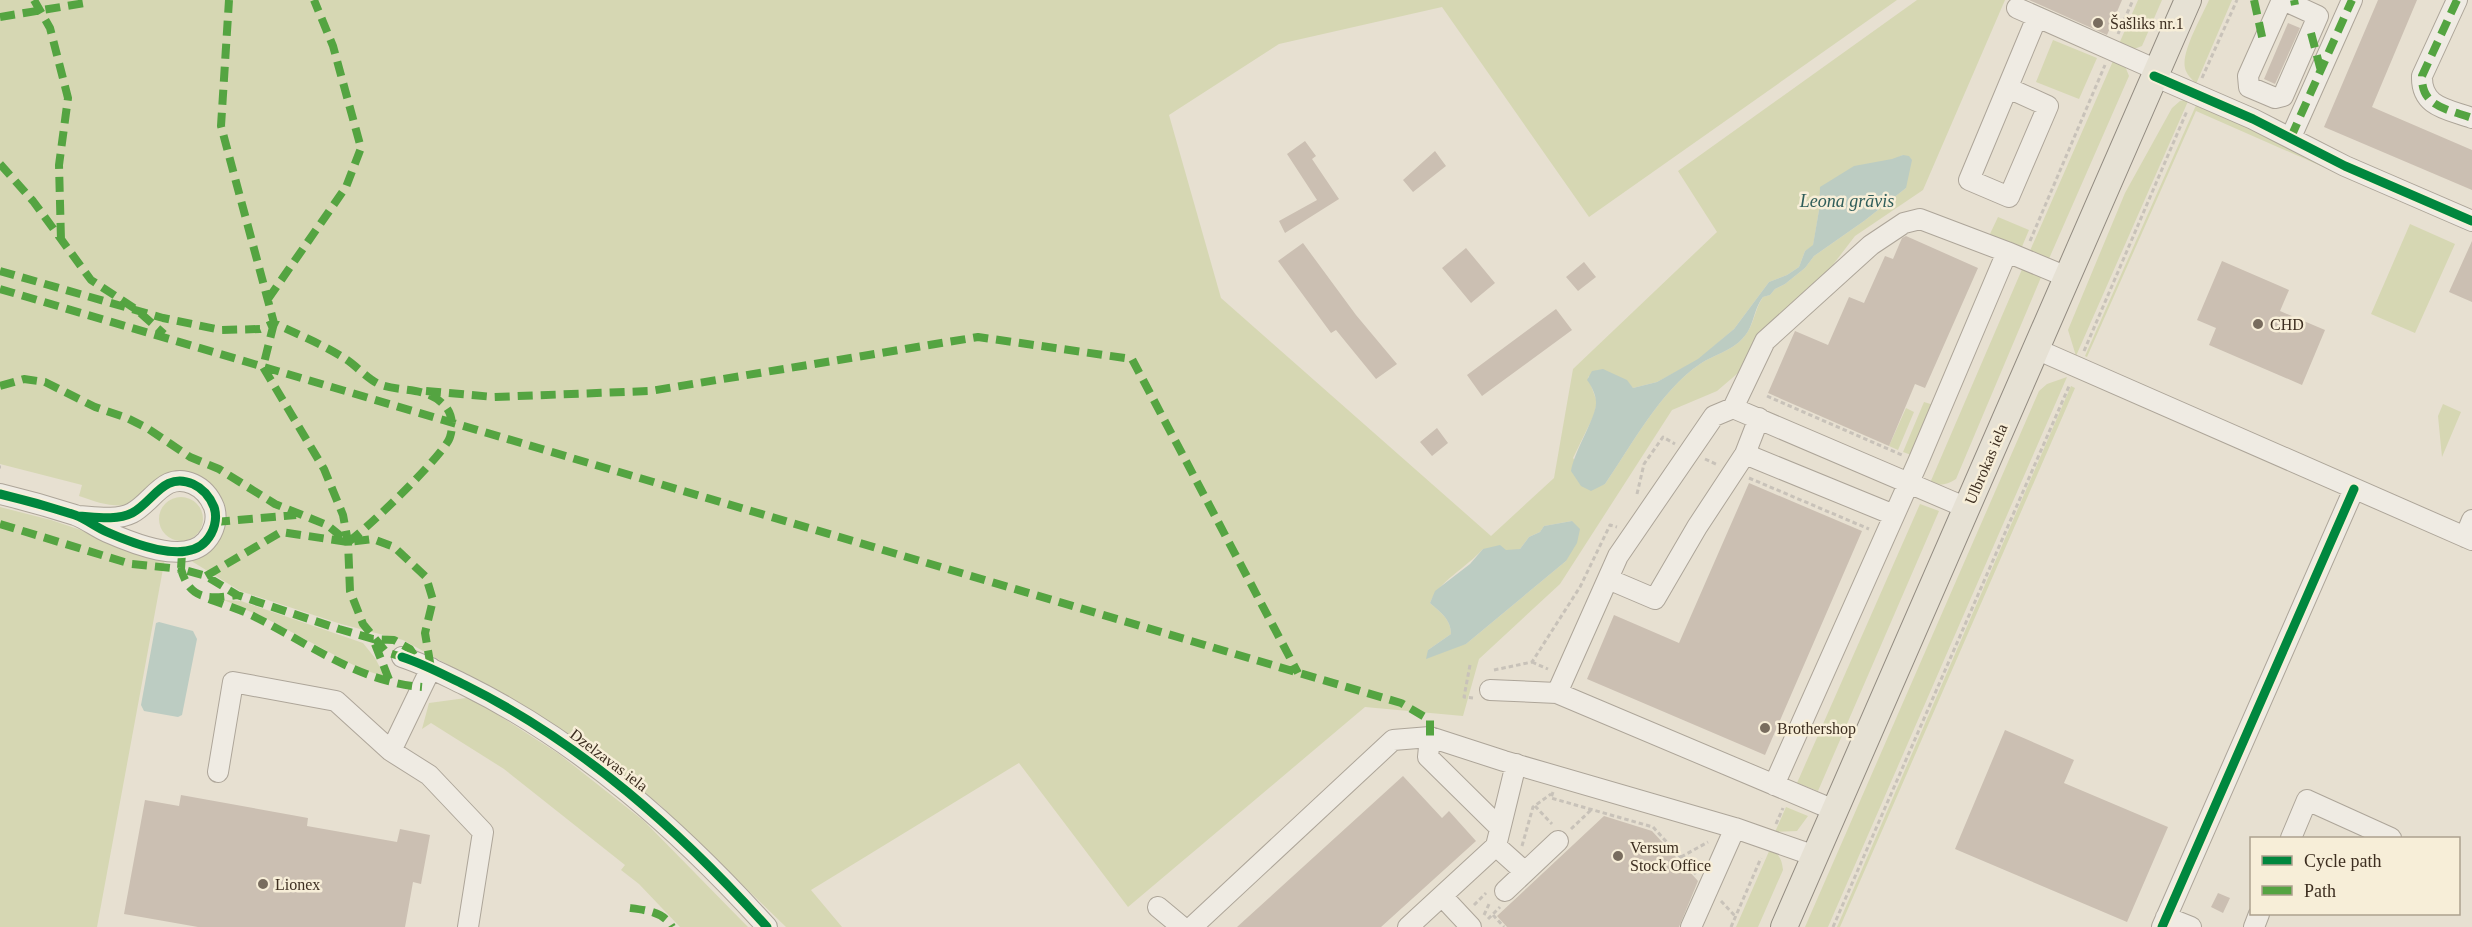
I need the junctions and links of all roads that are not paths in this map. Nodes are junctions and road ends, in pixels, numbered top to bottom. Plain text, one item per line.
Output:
1 (2188, 0) edge
2 (2283, 0) edge
3 (2352, 0) edge
4 (2457, 0) edge
5 (2017, 8) dead end
6 (2037, 17) junction
7 (2155, 73) junction
8 (2008, 88) junction
9 (2265, 94) junction
10 (2472, 118) edge
11 (2253, 119) junction
12 (2290, 137) junction
13 (2472, 221) edge
14 (2007, 252) junction
15 (2067, 276) junction
16 (2036, 349) junction
17 (1733, 408) junction
18 (1759, 418) junction
19 (1745, 454) junction
20 (1908, 483) junction
21 (2354, 489) junction
22 (0, 494) edge
23 (1967, 508) junction
24 (1894, 515) junction
25 (78, 516) junction
26 (2470, 532) edge
27 (1608, 579) junction
28 (402, 657) dead end
29 (431, 668) junction
30 (1557, 693) junction
31 (1482, 694) road end
32 (1430, 737) junction
33 (391, 751) junction
34 (1516, 764) junction
35 (218, 772) dead end
36 (1774, 785) junction
37 (1834, 810) junction
38 (1735, 828) junction
39 (1498, 837) junction
40 (2291, 837) edge
41 (2389, 837) edge
42 (1561, 838) road end
43 (1815, 856) junction
44 (1525, 872) junction
45 (1501, 895) road end
46 (1442, 896) junction
47 (1158, 907) dead end
48 (2164, 922) edge
49 (1479, 924) edge
50 (468, 927) edge
51 (767, 927) edge
52 (1182, 927) edge
53 (1192, 927) edge
54 (1408, 927) edge
55 (1691, 927) edge
56 (1784, 927) edge
57 (2191, 927) edge

1 - 7 main road, Ulbrokas iela
2 - 9 street
2 - 9 street
3 - 12 street
4 - 10 street
5 - 6 street
6 - 7 street
6 - 8 street
7 - 11 street
7 - 15 main road, Ulbrokas iela
8 - 8 street
9 - 11 street
11 - 12 street
12 - 13 street
14 - 15 street
14 - 17 street
14 - 20 street
15 - 16 main road, Ulbrokas iela
16 - 21 street
16 - 23 main road, Ulbrokas iela
17 - 18 street
17 - 27 street
18 - 19 street
18 - 20 street
19 - 24 street
19 - 27 street
20 - 23 street
20 - 24 street
21 - 26 street
21 - 48 street
22 - 25 street
23 - 37 main road, Ulbrokas iela
24 - 36 street
25 - 25 street
27 - 30 street
28 - 29 street, Dzelzavas iela
29 - 33 street
29 - 51 street, Dzelzavas iela
30 - 31 street
30 - 36 street
32 - 34 street
32 - 39 street
32 - 53 street
33 - 35 street
33 - 50 street
34 - 38 street
34 - 39 street
36 - 37 street
37 - 43 main road, Ulbrokas iela
38 - 43 street
38 - 55 street
39 - 44 street
39 - 46 street
40 - 41 street
42 - 44 street
43 - 56 main road, Ulbrokas iela
44 - 45 street
46 - 49 street
46 - 54 street
47 - 52 street
48 - 57 street

